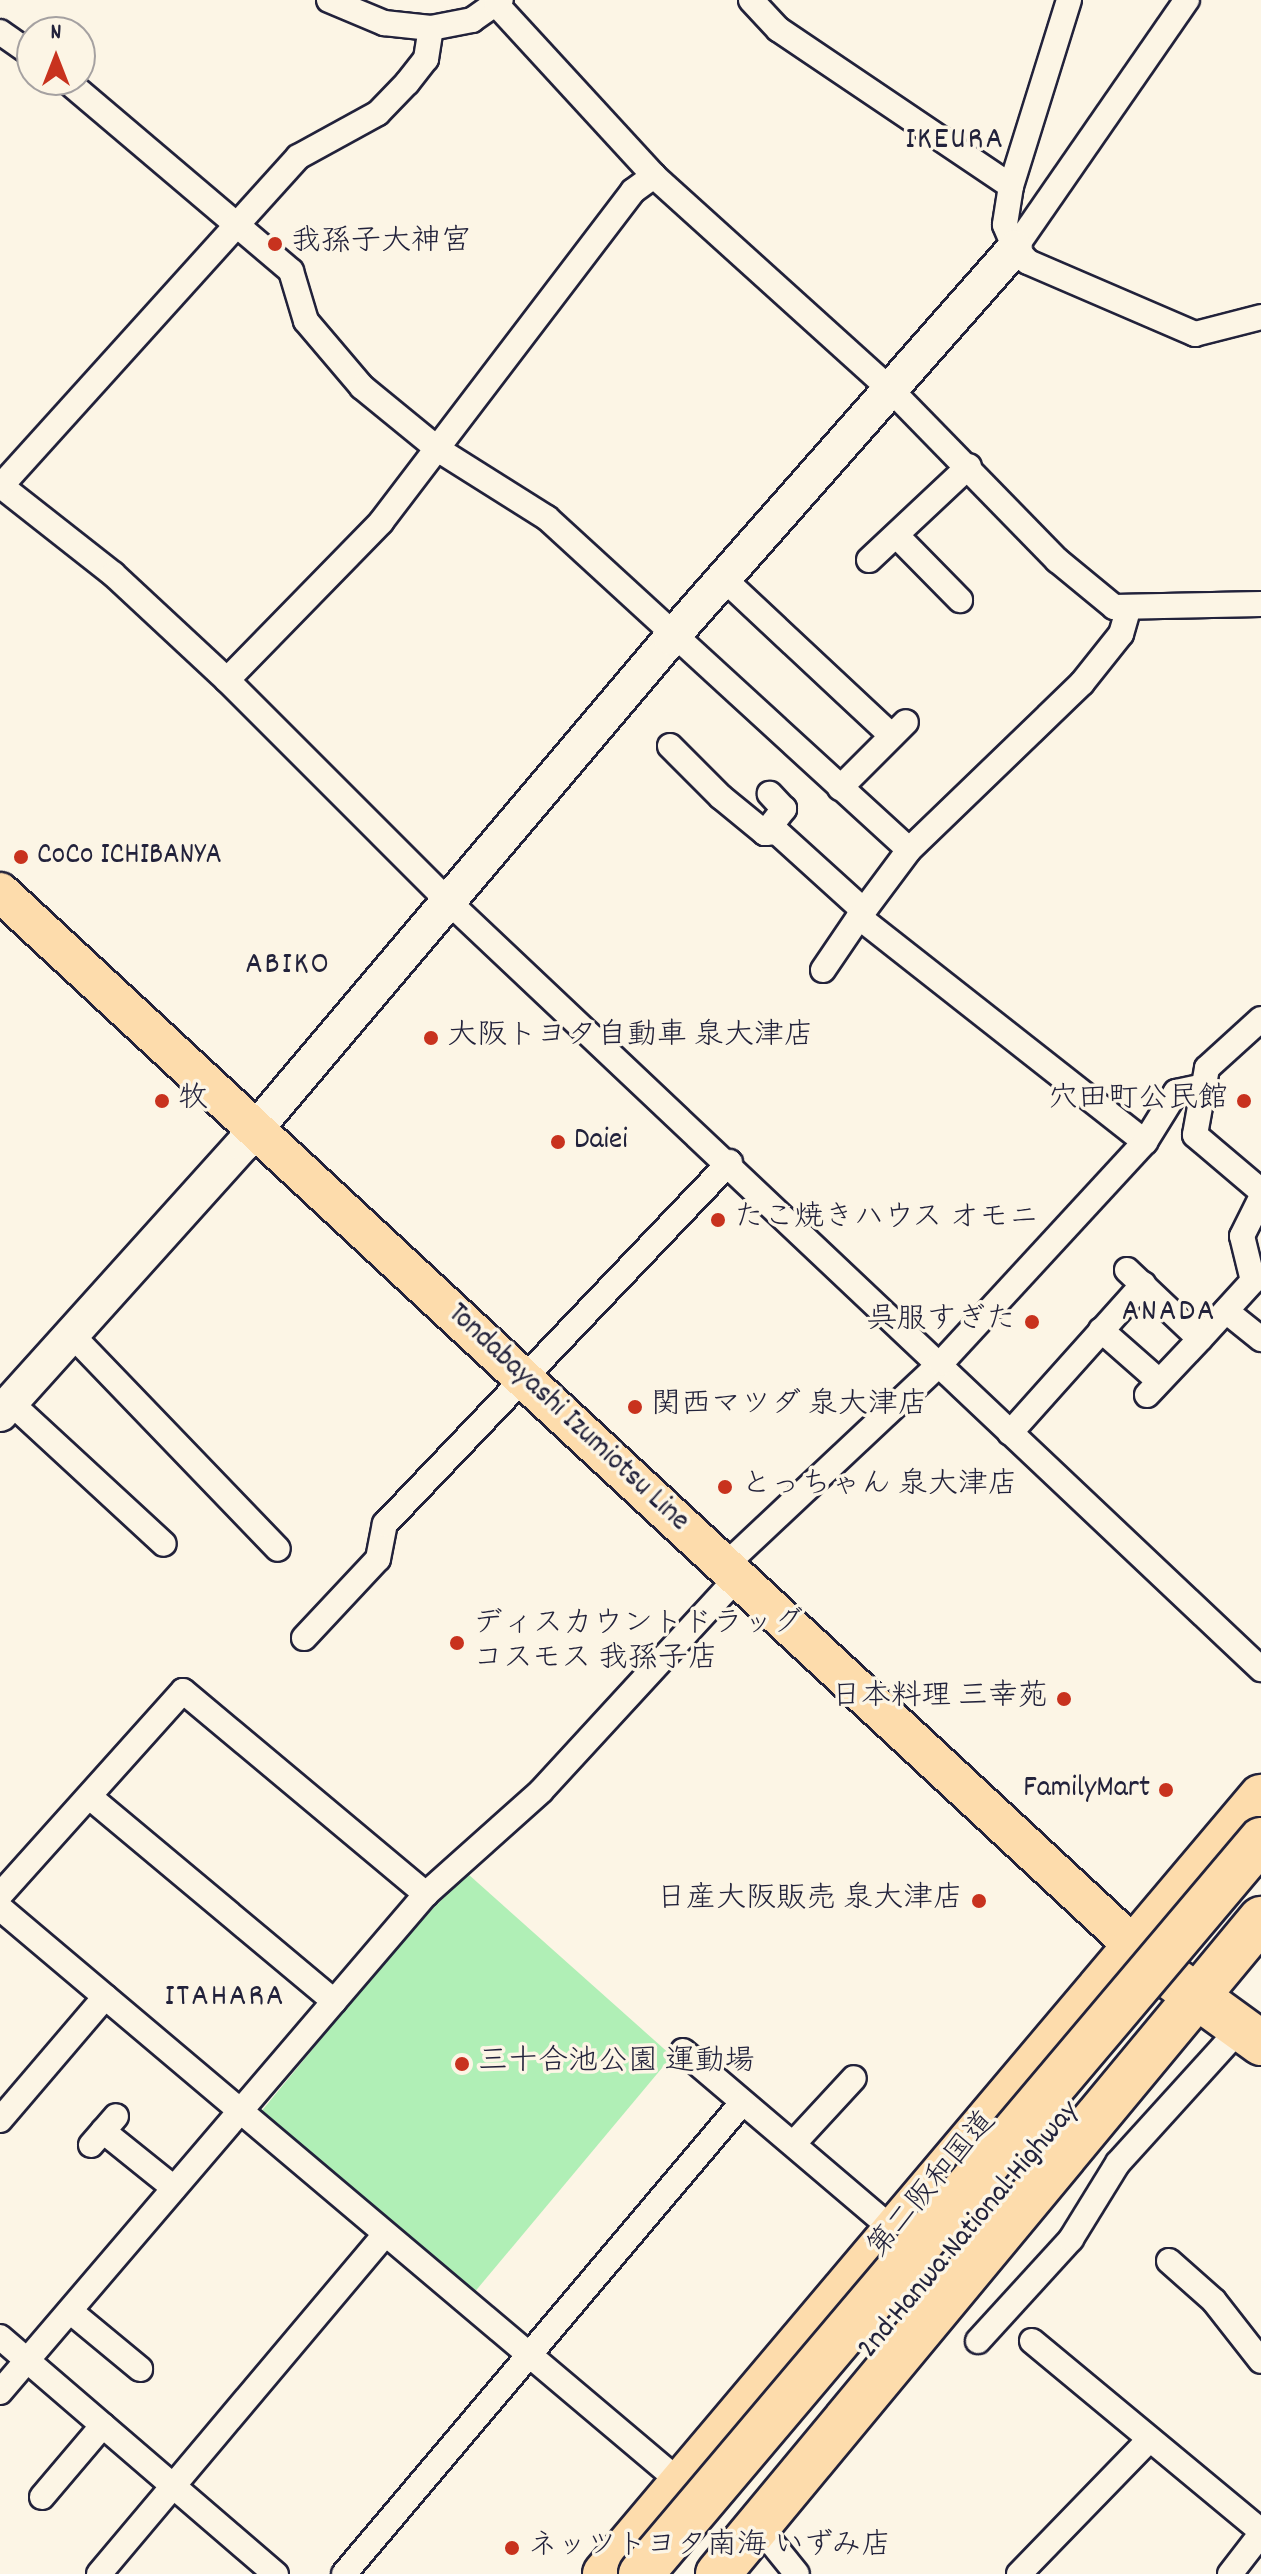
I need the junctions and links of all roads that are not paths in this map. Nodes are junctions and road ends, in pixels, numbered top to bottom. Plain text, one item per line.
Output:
1 (329, 0) edge
2 (751, 0) edge
3 (1069, 0) edge
4 (1187, 0) edge
5 (499, 3) edge
6 (431, 28) junction
7 (86, 96) edge
8 (654, 176) junction
9 (1011, 186) junction
10 (237, 220) junction
11 (1015, 248) junction
12 (1261, 317) edge
13 (891, 390) junction
14 (439, 450) junction
15 (969, 466) junction
16 (0, 486) edge
17 (897, 536) junction
18 (869, 560) dead end
19 (723, 578) junction
20 (960, 600) dead end
21 (1261, 604) edge
22 (1128, 610) junction
23 (671, 638) junction
24 (227, 680) junction
25 (670, 746) dead end
26 (840, 788) junction
27 (770, 794) dead end
28 (765, 833) junction
29 (909, 850) junction
30 (0, 892) edge
31 (450, 903) junction
32 (860, 913) junction
33 (823, 970) dead end
34 (1261, 1019) edge
35 (1199, 1087) junction
36 (254, 1128) junction
37 (1145, 1142) junction
38 (730, 1162) junction
39 (1261, 1191) edge
40 (1261, 1198) edge
41 (1226, 1311) junction
42 (1101, 1330) junction
43 (71, 1334) junction
44 (1200, 1339) junction
45 (1261, 1339) edge
46 (941, 1363) junction
47 (523, 1377) junction
48 (5, 1408) edge
49 (1010, 1433) junction
50 (164, 1544) dead end
51 (265, 1544) dead end
52 (737, 1578) junction
53 (304, 1638) dead end
54 (1261, 1669) edge
55 (1261, 1797) edge
56 (91, 1798) junction
57 (1261, 1840) edge
58 (1261, 1887) edge
59 (426, 1894) junction
60 (0, 1895) edge
61 (0, 1908) edge
62 (1261, 1919) edge
63 (1134, 1946) junction
64 (105, 1997) junction
65 (1194, 1997) junction
66 (334, 2001) junction
67 (1243, 2044) edge
68 (683, 2051) dead end
69 (854, 2078) dead end
70 (1261, 2078) edge
71 (742, 2103) junction
72 (239, 2112) junction
73 (0, 2120) edge
74 (104, 2130) dead end
75 (794, 2143) junction
76 (174, 2188) junction
77 (896, 2232) junction
78 (385, 2234) junction
79 (1169, 2261) dead end
80 (70, 2311) junction
81 (0, 2337) edge
82 (978, 2341) dead end
83 (1032, 2341) dead end
84 (529, 2354) junction
85 (28, 2360) junction
86 (1261, 2361) edge
87 (140, 2369) dead end
88 (0, 2392) edge
89 (103, 2425) junction
90 (1146, 2443) junction
91 (680, 2482) junction
92 (172, 2485) junction
93 (42, 2497) dead end
94 (759, 2527) junction
95 (1261, 2532) edge
96 (99, 2574) edge
97 (276, 2574) edge
98 (344, 2574) edge
99 (605, 2574) edge
100 (641, 2574) edge
101 (678, 2574) edge
102 (718, 2574) edge
103 (797, 2574) edge
104 (1019, 2574) edge
105 (1230, 2574) edge

1 - 6 street
2 - 9 street
3 - 9 street
4 - 11 street
5 - 6 street
5 - 8 street
6 - 10 street
7 - 10 street
8 - 13 street
8 - 14 street
9 - 11 street
10 - 14 street
10 - 16 street
11 - 12 street
11 - 13 street
13 - 15 street
13 - 19 street
14 - 23 street
14 - 24 street
15 - 17 street
15 - 22 street
16 - 24 street
17 - 18 street
17 - 20 street
19 - 23 street
19 - 26 street
21 - 22 street
22 - 29 street
23 - 26 street
23 - 31 street
24 - 31 street
25 - 28 street
26 - 29 street
27 - 28 street
28 - 32 street
29 - 32 street
30 - 36 main road, Tondabayashi Izumiotsu Line
31 - 36 street
31 - 38 street
32 - 33 street
32 - 37 street
34 - 35 street
35 - 37 street
35 - 39 street
36 - 43 street
36 - 47 main road, Tondabayashi Izumiotsu Line
37 - 46 street
38 - 46 street
38 - 47 street
40 - 41 street
41 - 44 street
41 - 45 street
42 - 44 street
42 - 44 street
42 - 49 street
43 - 48 street
43 - 51 street
46 - 49 street
46 - 52 street
47 - 52 main road, Tondabayashi Izumiotsu Line
47 - 53 street
48 - 50 street
49 - 54 street
52 - 59 street
52 - 63 main road, Tondabayashi Izumiotsu Line
55 - 63 highway, 第二阪和国道
56 - 59 street
56 - 60 street
56 - 66 street
57 - 100 highway, 2nd Hanwa National Highway, bridge
58 - 101 highway, 2nd Hanwa National Highway
59 - 66 street
61 - 64 street
62 - 65 highway
63 - 65 highway
63 - 77 highway, 第二阪和国道
64 - 72 street
64 - 73 street
65 - 67 highway
65 - 94 highway
66 - 72 street
67 - 70 highway
67 - 82 street
68 - 71 street
69 - 75 street
71 - 75 street
71 - 84 street
72 - 76 street
72 - 78 street
74 - 76 street
75 - 77 street
76 - 80 street
77 - 91 highway, 第二阪和国道
78 - 84 street
78 - 92 street
79 - 86 street
80 - 85 street
80 - 87 street
81 - 85 street
83 - 90 street
84 - 91 street
84 - 98 street
85 - 88 street
85 - 89 street
89 - 92 street
89 - 93 street
90 - 95 street
90 - 104 street
91 - 99 highway, 第二阪和国道
92 - 96 street
92 - 97 street
94 - 102 highway
94 - 103 street
95 - 105 street

